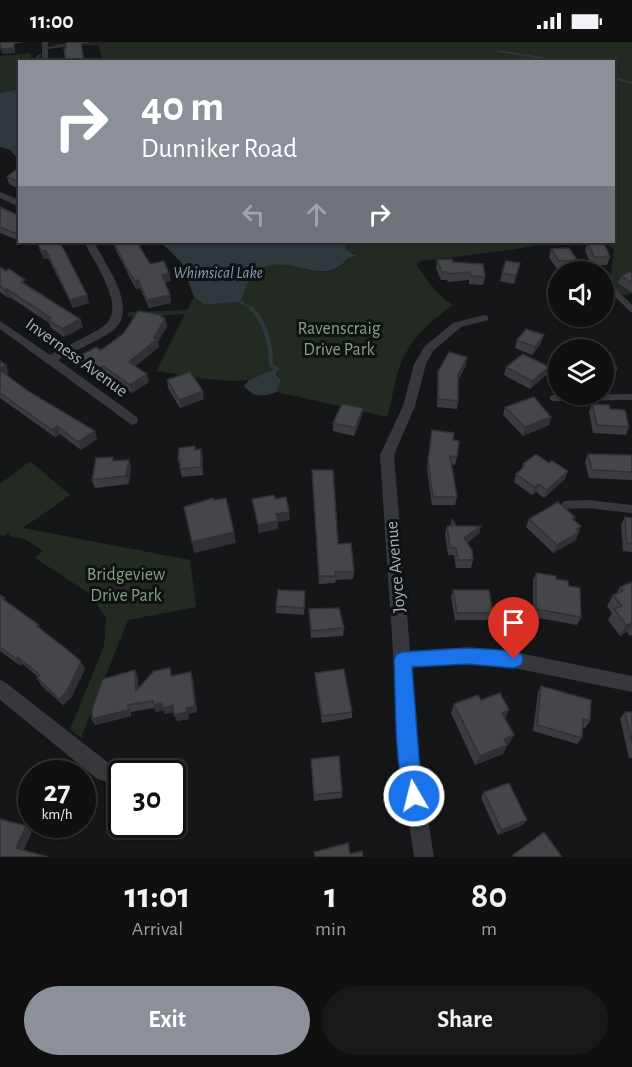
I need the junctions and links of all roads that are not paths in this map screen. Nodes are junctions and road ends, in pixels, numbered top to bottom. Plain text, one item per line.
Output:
1 (45, 42) edge
2 (45, 60) edge
3 (0, 195) edge
4 (18, 203) edge
5 (90, 243) edge
6 (614, 292) edge
7 (632, 309) edge
8 (484, 318) dead end
9 (0, 324) edge
10 (51, 359) junction
11 (614, 397) edge
12 (632, 397) edge
13 (132, 420) dead end
14 (566, 505) dead end
15 (632, 509) edge
16 (403, 660) junction
17 (632, 684) edge
18 (0, 689) edge
19 (108, 773) edge
20 (424, 857) edge

1 - 2 street
3 - 4 street
5 - 10 street
6 - 7 lane
8 - 16 street, Joyce Avenue
9 - 10 street, Inverness Avenue
10 - 13 street, Inverness Avenue
11 - 12 lane
14 - 15 lane
16 - 17 street
16 - 20 street, Joyce Avenue
18 - 19 street

